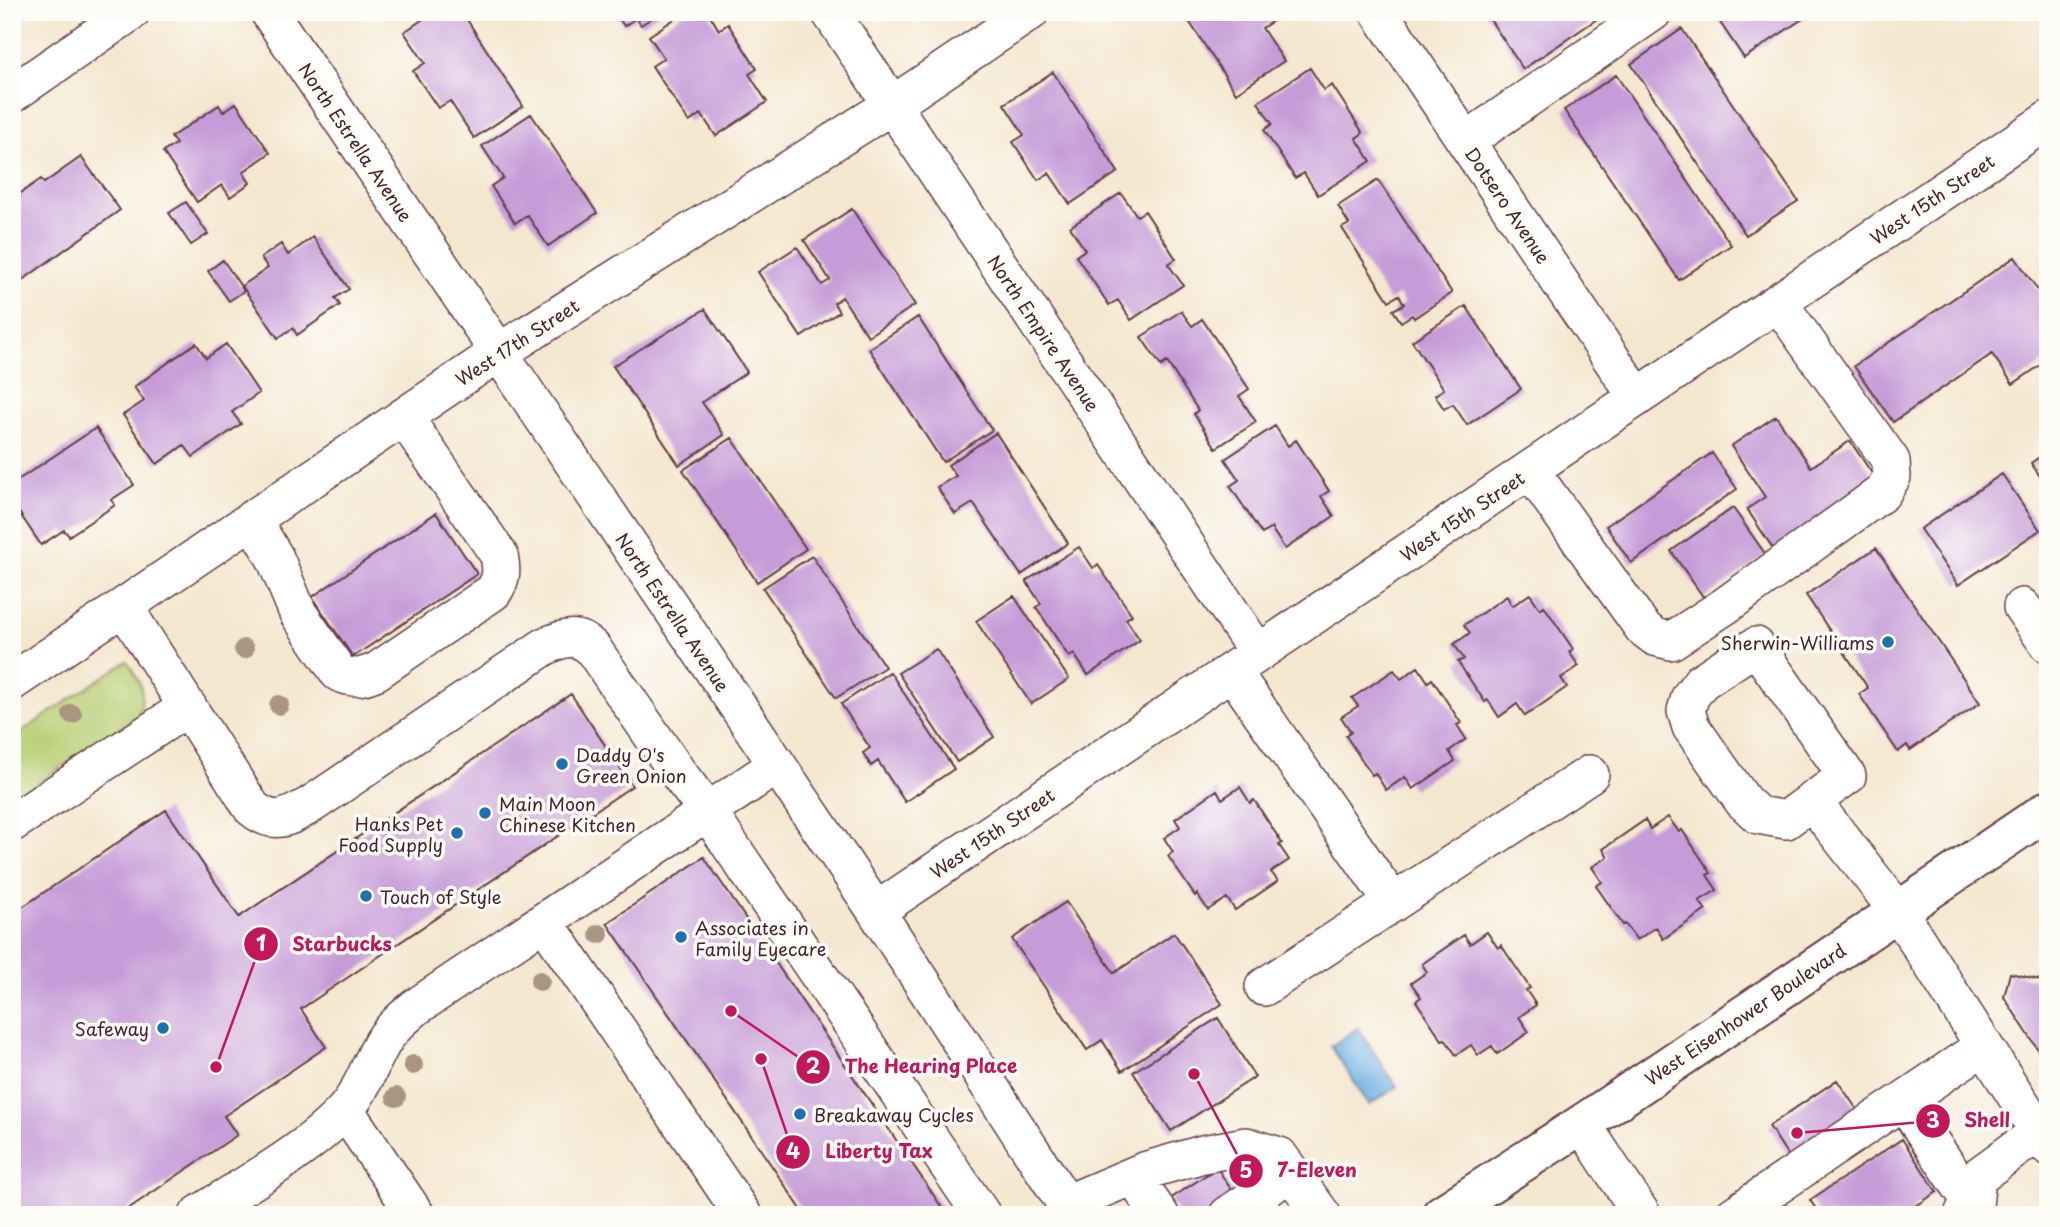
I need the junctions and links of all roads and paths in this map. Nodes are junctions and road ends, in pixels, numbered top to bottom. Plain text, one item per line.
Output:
1 (131, 12) edge
2 (269, 12) edge
3 (830, 12) edge
4 (1030, 12) edge
5 (1379, 12) edge
6 (1653, 12) edge
7 (12, 94) edge
8 (892, 105) junction
9 (2048, 120) edge
10 (1465, 141) junction
11 (1778, 302) junction
12 (498, 353) junction
13 (1637, 397) junction
14 (404, 417) junction
15 (1530, 470) junction
16 (252, 519) junction
17 (124, 607) junction
18 (2022, 607) dead end
19 (2048, 644) edge
20 (1245, 662) junction
21 (12, 682) edge
22 (188, 707) junction
23 (777, 765) junction
24 (1590, 774) dead end
25 (1812, 801) junction
26 (2048, 810) edge
27 (707, 811) junction
28 (12, 823) edge
29 (1393, 903) junction
30 (876, 911) junction
31 (1898, 911) junction
32 (544, 921) junction
33 (1264, 987) dead end
34 (1984, 1046) junction
35 (1903, 1101) junction
36 (345, 1110) junction
37 (1582, 1124) junction
38 (2043, 1139) edge
39 (1291, 1172) junction
40 (1133, 1176) junction
41 (1070, 1209) edge
42 (1967, 1210) edge
43 (198, 1215) edge
44 (416, 1215) edge
45 (743, 1215) edge
46 (982, 1215) edge
47 (1160, 1215) edge
48 (1228, 1215) edge
49 (1322, 1215) edge
50 (1441, 1215) edge
51 (1642, 1215) edge
52 (1734, 1215) edge

1 - 7 street
2 - 12 street, North Estrella Avenue
3 - 8 street, North Empire Avenue
4 - 8 street, West 17th Street
5 - 10 street, Dotsero Avenue
6 - 10 street
8 - 12 street, West 17th Street
8 - 20 street, North Empire Avenue
9 - 11 street, West 15th Street
10 - 13 street, Dotsero Avenue
11 - 13 street, West 15th Street
11 - 15 street
12 - 14 street, West 17th Street
12 - 23 street, North Estrella Avenue
13 - 15 street, West 15th Street
14 - 16 street, West 17th Street
14 - 16 street
15 - 20 street, West 15th Street
16 - 17 street, West 17th Street
17 - 21 street, West 17th Street
17 - 22 street
18 - 19 street
20 - 29 street, North Empire Avenue
20 - 30 street, West 15th Street
22 - 27 street
22 - 28 street
23 - 27 street
23 - 30 street, North Estrella Avenue
24 - 29 street
25 - 25 street
25 - 31 street
26 - 31 highway, West Eisenhower Boulevard
27 - 32 street
27 - 46 street
29 - 33 street
30 - 41 street, North Estrella Avenue
31 - 34 street
31 - 37 highway, West Eisenhower Boulevard
32 - 36 street
32 - 45 street
34 - 35 street
34 - 38 street
35 - 42 street
35 - 52 street
36 - 43 street
36 - 44 street
37 - 50 highway, West Eisenhower Boulevard
37 - 51 street
38 - 42 street
39 - 40 street
39 - 48 street
39 - 49 street
40 - 41 street
40 - 47 street

